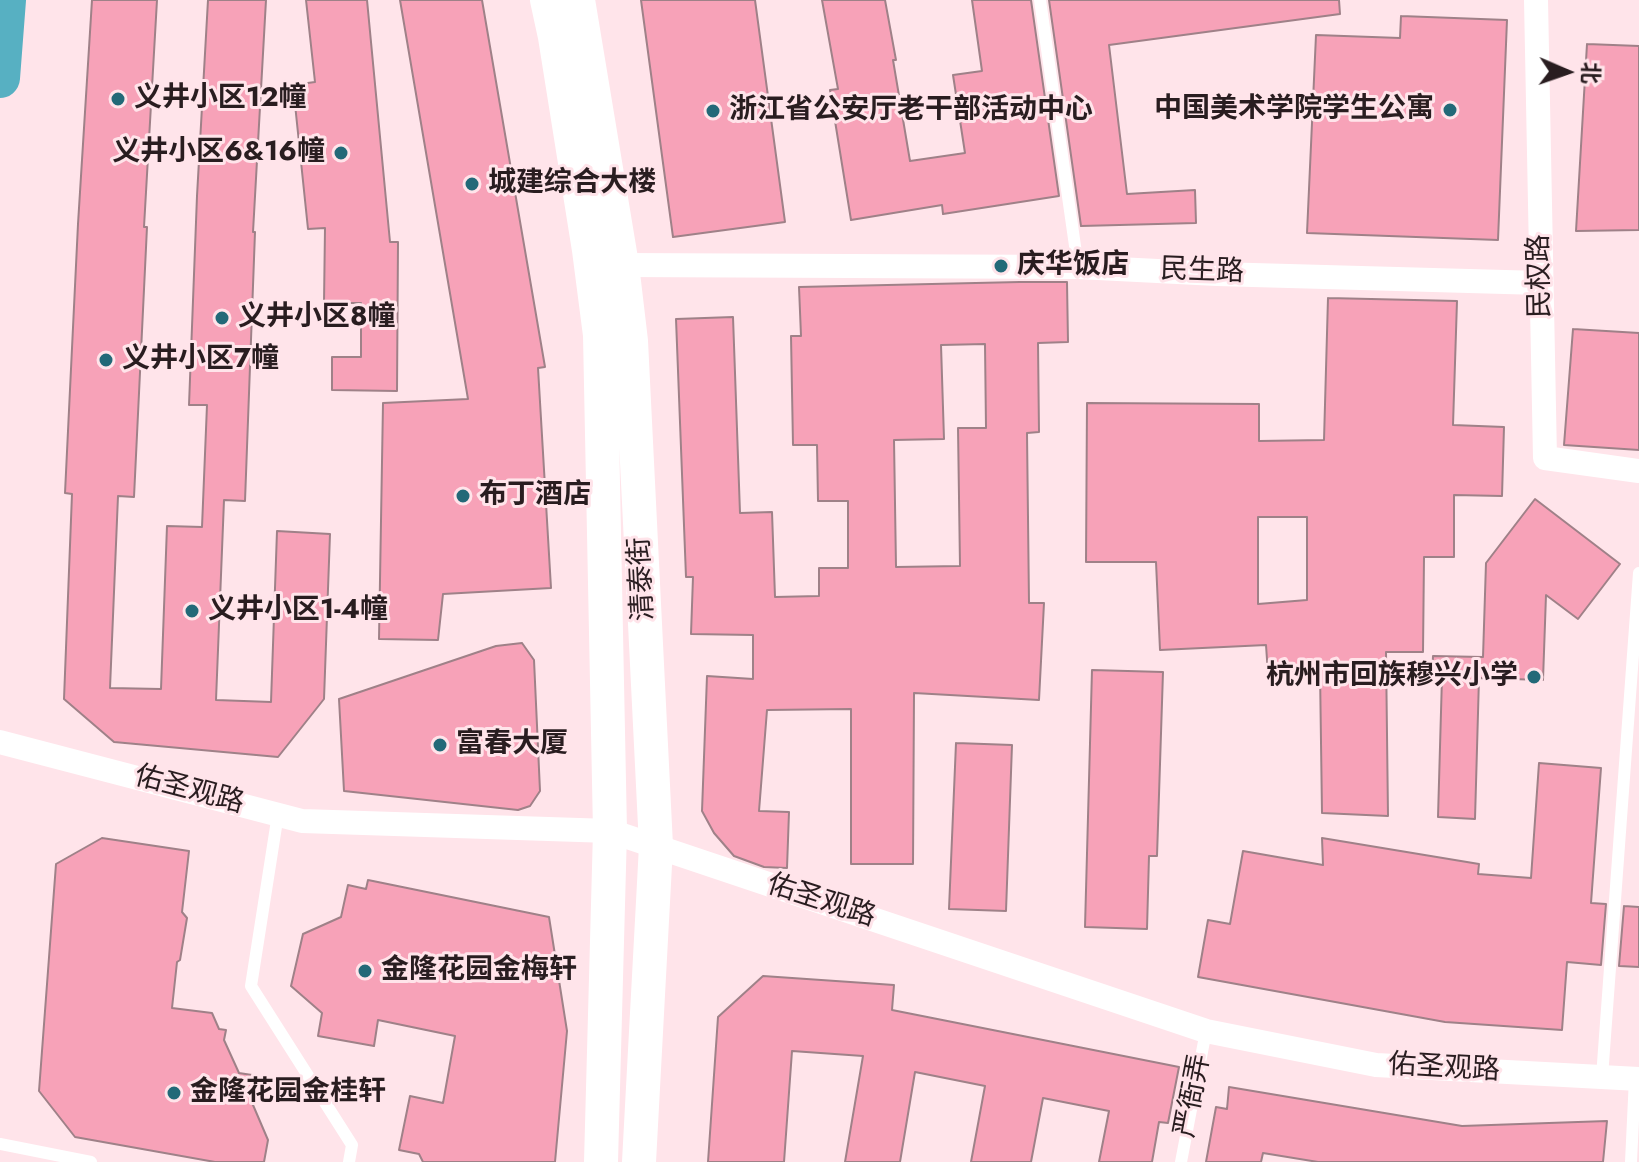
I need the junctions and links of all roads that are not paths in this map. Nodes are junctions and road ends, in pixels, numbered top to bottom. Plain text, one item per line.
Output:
1 (6, 0) edge
2 (547, 0) edge
3 (578, 0) edge
4 (1040, 0) edge
5 (1536, 0) edge
6 (0, 78) edge
7 (622, 265) junction
8 (1078, 267) junction
9 (1541, 283) junction
10 (1639, 471) edge
11 (1639, 573) edge
12 (0, 742) edge
13 (278, 814) junction
14 (610, 831) junction
15 (656, 846) junction
16 (1206, 1031) junction
17 (1602, 1077) junction
18 (1637, 1078) edge
19 (0, 1144) edge
20 (91, 1162) edge
21 (349, 1162) edge
22 (601, 1162) edge
23 (639, 1162) edge
24 (1181, 1162) edge
25 (1631, 1162) edge

1 - 6 highway
2 - 14 main road, 清泰街
3 - 7 main road, 清泰街
4 - 8 lane
5 - 9 street, 民权路
7 - 8 street, 民生路
7 - 15 main road, 清泰街
8 - 9 street, 民生路
9 - 10 street, 民权路
11 - 17 lane
12 - 13 street, 佑圣观路
13 - 14 street, 佑圣观路
13 - 21 lane
14 - 15 street, 佑圣观路
14 - 22 main road, 清泰街
15 - 16 street, 佑圣观路
15 - 23 main road, 清泰街
16 - 17 street, 佑圣观路
16 - 24 lane, 严衙弄
17 - 18 street, 佑圣观路
18 - 25 lane
19 - 20 lane

